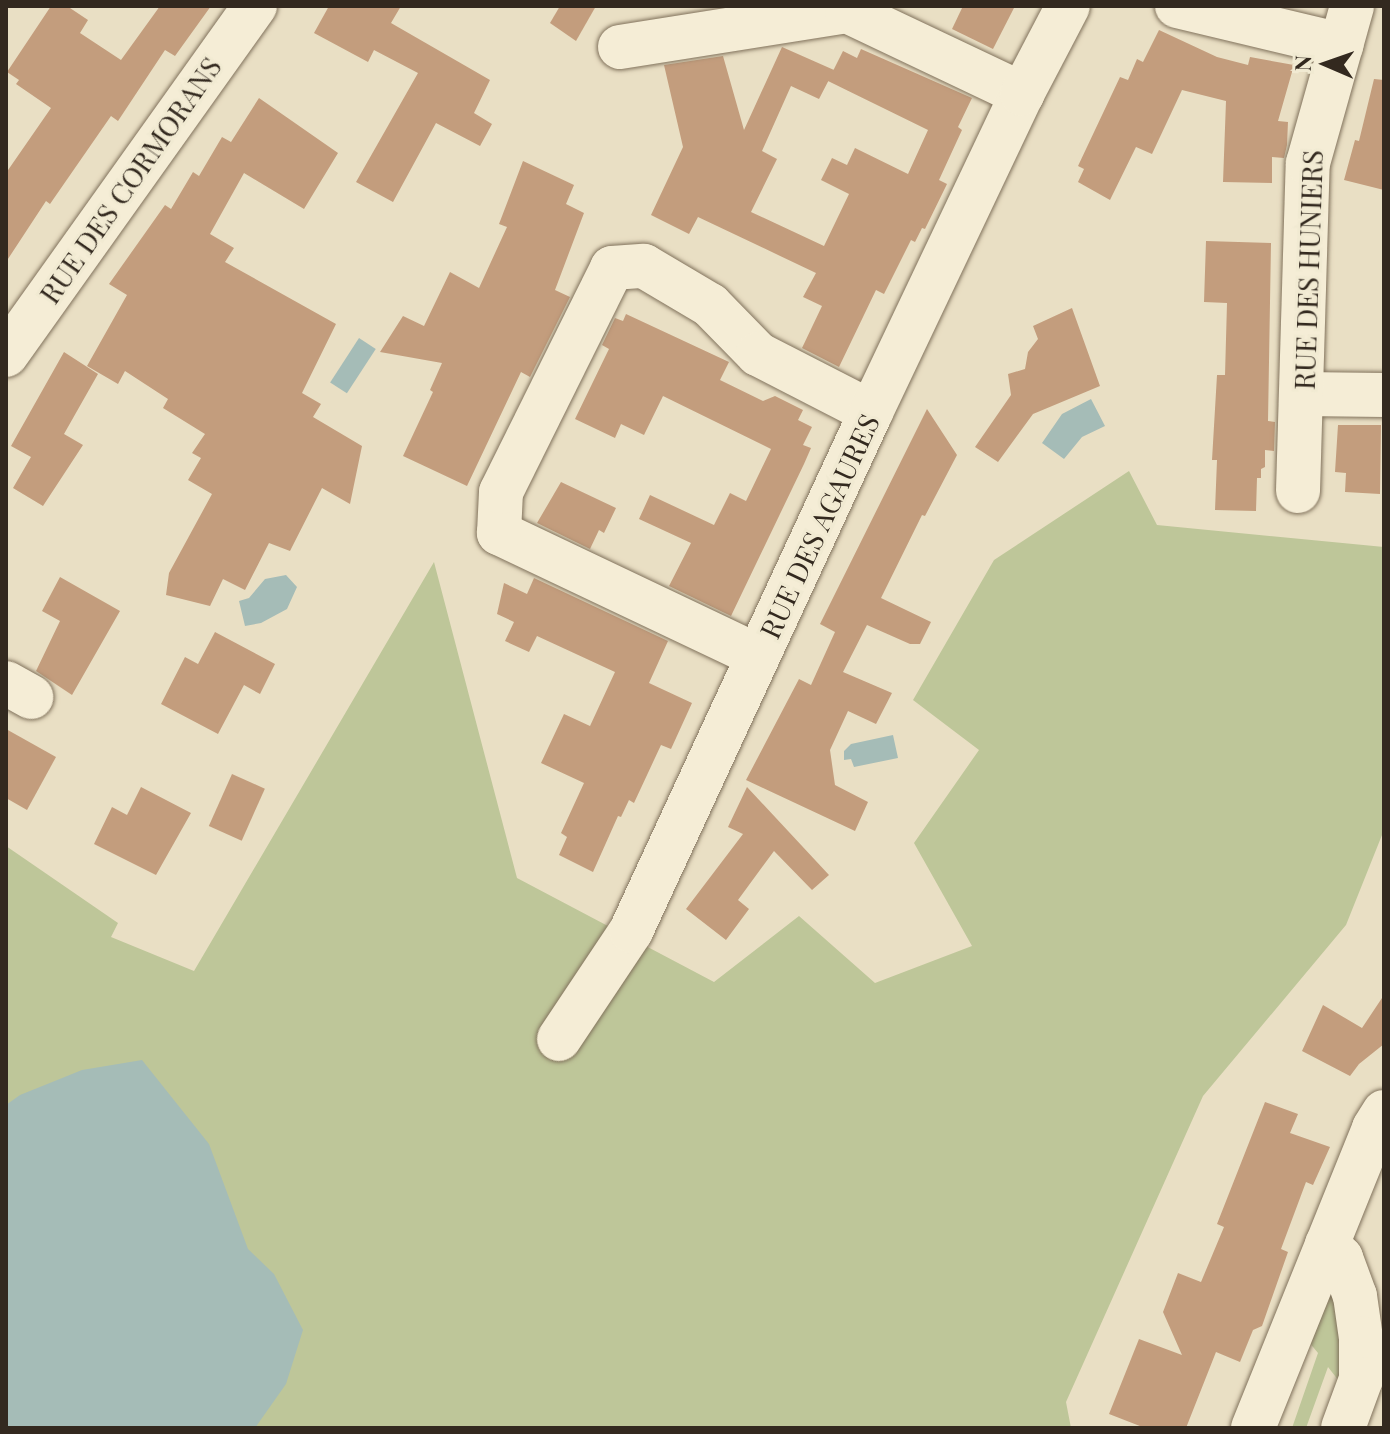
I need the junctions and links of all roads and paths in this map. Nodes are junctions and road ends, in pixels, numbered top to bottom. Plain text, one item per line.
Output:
1 (255, 6) edge
2 (1068, 6) edge
3 (1177, 6) edge
4 (1347, 26) edge
5 (620, 47) dead end
6 (1022, 94) junction
7 (6, 355) edge
8 (1302, 394) junction
9 (1384, 395) edge
10 (871, 412) junction
11 (1298, 491) dead end
12 (758, 656) junction
13 (559, 1039) dead end
14 (1384, 1112) edge
15 (1327, 1244) junction
16 (1253, 1428) edge
17 (1343, 1428) edge

1 - 7 street, RUE DES CORMORANS
2 - 6 street, RUE DES AGAURES
3 - 4 street
4 - 8 street, RUE DES HUNIERS
5 - 6 street
6 - 10 street, RUE DES AGAURES
8 - 9 street
8 - 11 street, RUE DES HUNIERS
10 - 12 street, RUE DES AGAURES
10 - 12 street
12 - 13 street, RUE DES AGAURES
14 - 15 street
15 - 16 street
15 - 17 street

